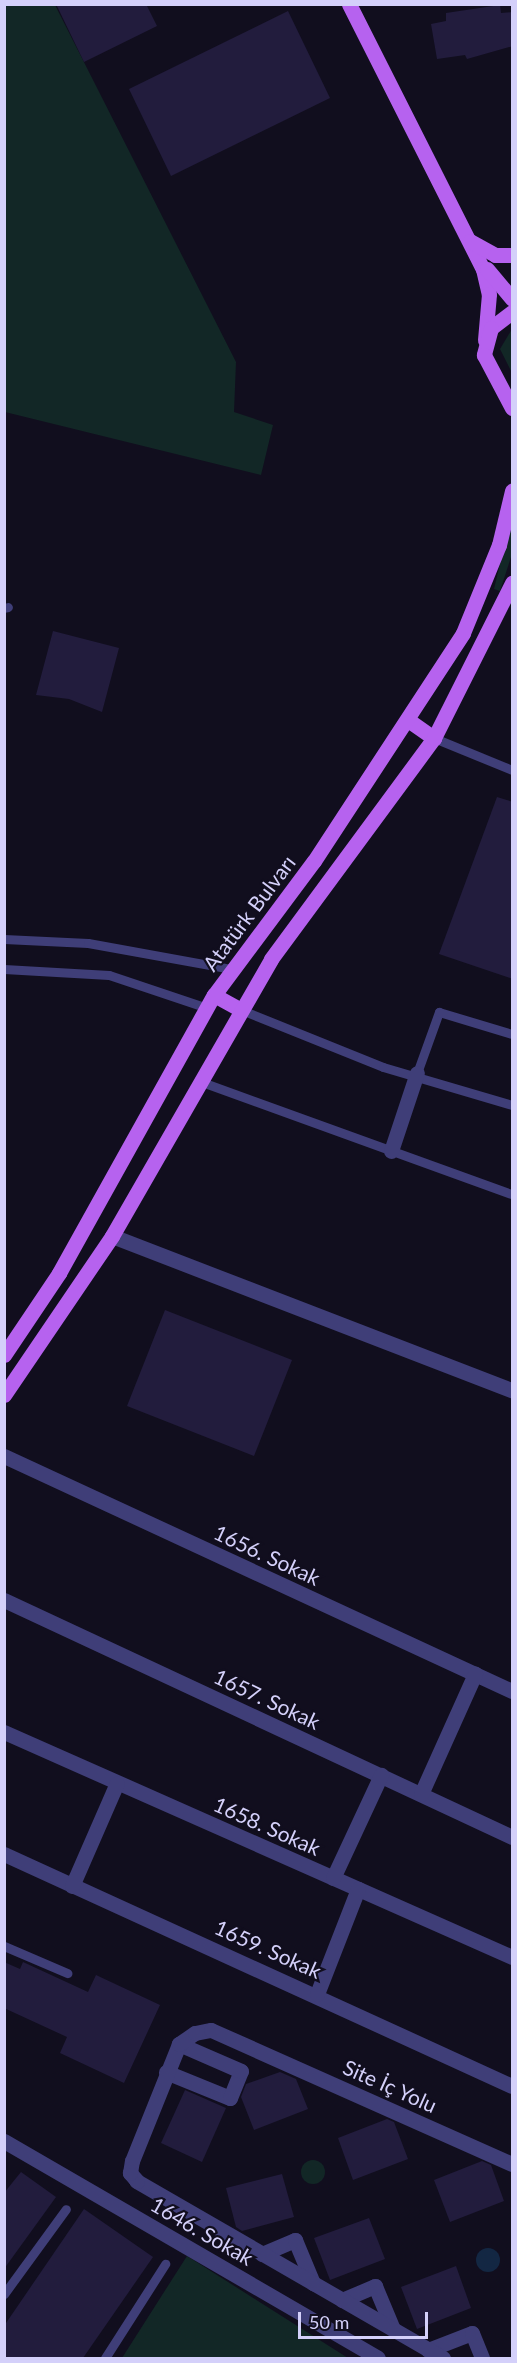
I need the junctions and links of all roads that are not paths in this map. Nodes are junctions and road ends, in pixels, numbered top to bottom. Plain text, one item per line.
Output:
1 (349, 4) edge
2 (470, 241) junction
3 (513, 255) edge
4 (513, 299) edge
5 (513, 312) edge
6 (485, 340) junction
7 (493, 380) junction
8 (513, 393) edge
9 (513, 408) edge
10 (513, 492) edge
11 (513, 583) edge
12 (408, 720) junction
13 (434, 738) junction
14 (513, 770) edge
15 (4, 939) edge
16 (4, 969) edge
17 (231, 969) junction
18 (210, 1002) junction
19 (239, 1009) junction
20 (513, 1034) edge
21 (417, 1073) junction
22 (199, 1081) junction
23 (513, 1105) edge
24 (391, 1151) junction
25 (513, 1194) edge
26 (112, 1236) junction
27 (4, 1355) edge
28 (513, 1390) edge
29 (4, 1395) edge
30 (4, 1456) edge
31 (4, 1600) edge
32 (475, 1674) junction
33 (513, 1691) edge
34 (4, 1732) edge
35 (381, 1775) junction
36 (117, 1782) junction
37 (420, 1794) junction
38 (513, 1837) edge
39 (4, 1854) edge
40 (333, 1878) junction
41 (72, 1886) junction
42 (358, 1889) junction
43 (4, 1946) edge
44 (513, 1957) edge
45 (67, 1973) dead end
46 (317, 1994) junction
47 (179, 2044) junction
48 (251, 2047) junction
49 (241, 2071) junction
50 (166, 2072) junction
51 (512, 2086) edge
52 (4, 2141) edge
53 (513, 2164) edge
54 (66, 2209) dead end
55 (262, 2254) junction
56 (165, 2264) dead end
57 (313, 2283) junction
58 (4, 2294) edge
59 (342, 2300) junction
60 (393, 2330) junction
61 (428, 2350) junction
62 (105, 2358) edge
63 (378, 2358) edge
64 (443, 2358) edge
65 (482, 2358) edge

1 - 2 main road
2 - 3 main road
2 - 4 main road
2 - 6 main road
5 - 6 main road
6 - 7 main road
7 - 8 main road
7 - 9 main road
10 - 12 main road, Atatürk Bulvarı
11 - 13 main road
12 - 13 main road
12 - 17 main road, Atatürk Bulvarı
13 - 14 lane
13 - 19 main road
15 - 17 lane
16 - 18 lane
17 - 18 main road, Atatürk Bulvarı
18 - 19 main road
18 - 27 main road, Atatürk Bulvarı
19 - 21 lane
19 - 22 main road
20 - 21 lane
21 - 23 lane
21 - 24 street
22 - 24 lane
22 - 26 main road
24 - 25 lane
26 - 28 street
26 - 29 main road
30 - 32 street, 1656. Sokak
31 - 35 street, 1657. Sokak
32 - 33 street, 1656. Sokak
32 - 37 street
34 - 36 street, 1658. Sokak
35 - 37 street, 1657. Sokak
35 - 40 street
36 - 40 street, 1658. Sokak
36 - 41 street
37 - 38 street, 1657. Sokak
39 - 41 street, 1659. Sokak
40 - 42 street, 1658. Sokak
41 - 46 street, 1659. Sokak
42 - 44 street, 1658. Sokak
42 - 46 street
43 - 45 lane
46 - 51 street, 1659. Sokak
47 - 48 street, Site İç Yolu
47 - 49 street
47 - 50 street
48 - 49 street
48 - 53 street, Site İç Yolu
49 - 50 street
50 - 55 street
52 - 63 street, 1646. Sokak
54 - 58 lane
55 - 57 street
55 - 57 street
56 - 62 lane
57 - 59 street
59 - 60 street
59 - 60 street
60 - 61 street
61 - 64 street
61 - 65 street

